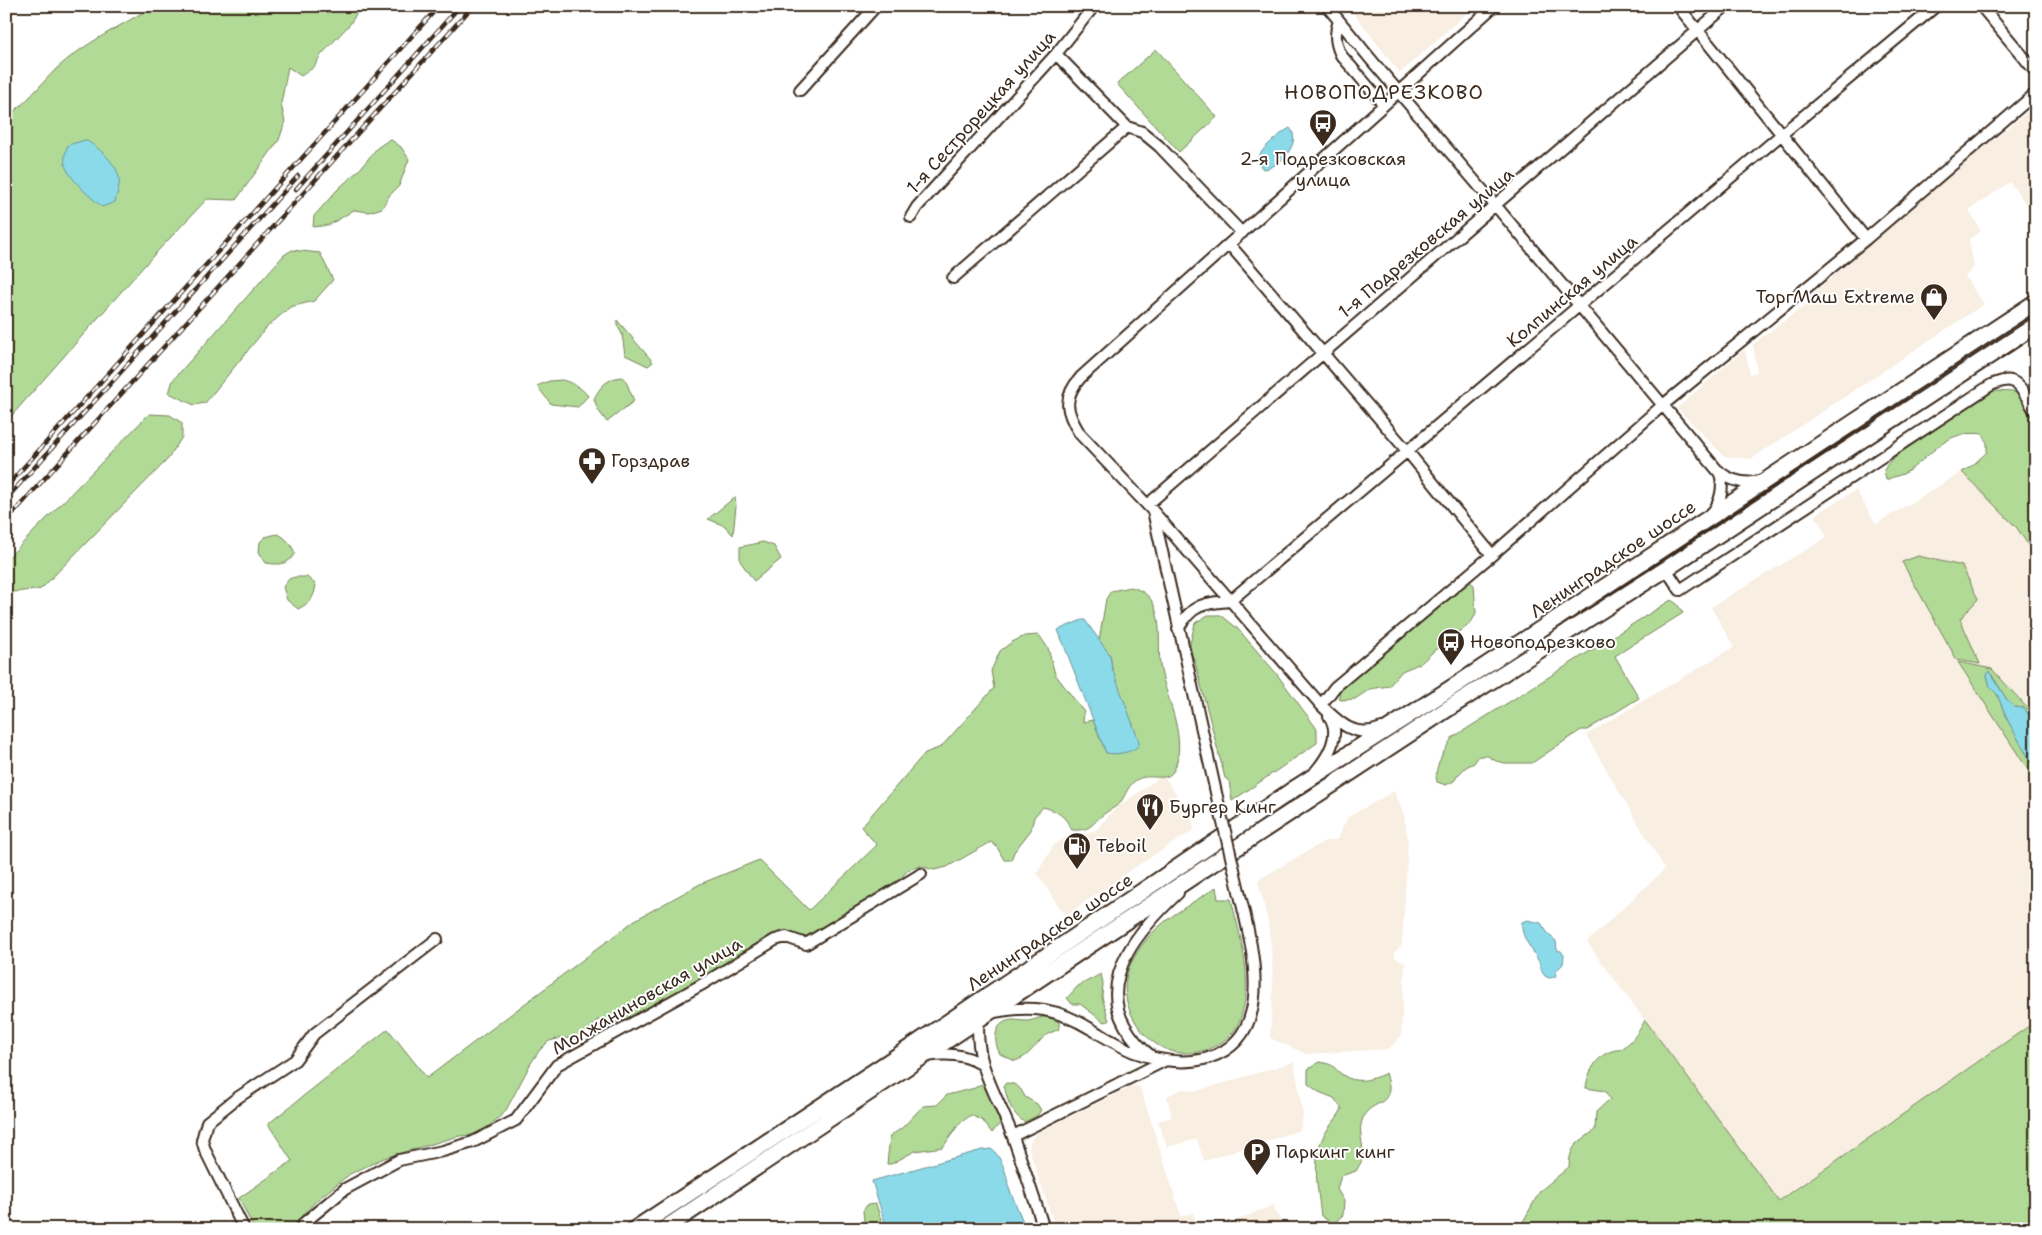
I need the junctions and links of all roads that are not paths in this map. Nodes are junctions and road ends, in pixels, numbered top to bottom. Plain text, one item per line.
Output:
1 (876, 6) edge
2 (1094, 6) edge
3 (1328, 6) edge
4 (1494, 6) edge
5 (1678, 6) edge
6 (1726, 6) edge
7 (1936, 6) edge
8 (1981, 6) edge
9 (1339, 21) junction
10 (1698, 30) junction
11 (1056, 54) junction
12 (2036, 72) edge
13 (800, 90) dead end
14 (1397, 92) junction
15 (2036, 93) edge
16 (1384, 105) junction
17 (1127, 127) junction
18 (1782, 134) junction
19 (1496, 206) junction
20 (911, 217) dead end
21 (1242, 233) junction
22 (1866, 239) junction
23 (1229, 244) junction
24 (953, 278) dead end
25 (2036, 302) edge
26 (1580, 305) junction
27 (2036, 325) edge
28 (1322, 353) junction
29 (1663, 405) junction
30 (2036, 413) edge
31 (1408, 452) junction
32 (1718, 471) junction
33 (1772, 475) junction
34 (1150, 507) junction
35 (1706, 520) junction
36 (1492, 555) junction
37 (1666, 569) junction
38 (1230, 601) junction
39 (1178, 629) junction
40 (1321, 705) junction
41 (1399, 720) junction
42 (1297, 787) junction
43 (1198, 873) junction
44 (921, 874) dead end
45 (437, 939) dead end
46 (982, 1016) junction
47 (920, 1058) junction
48 (1160, 1059) junction
49 (982, 1064) junction
50 (1013, 1136) junction
51 (244, 1229) edge
52 (301, 1229) edge
53 (635, 1229) edge
54 (664, 1229) edge
55 (1044, 1229) edge

1 - 13 street
2 - 11 street, 1-я Сестрорецкая улица
3 - 9 street
4 - 14 street
5 - 10 street
6 - 10 street, 1-я Подрезковская улица
7 - 18 street, Колпинская улица
8 - 12 street
9 - 14 street
9 - 16 street
10 - 18 street
10 - 19 street, 1-я Подрезковская улица
11 - 17 street
11 - 20 street, 1-я Сестрорецкая улица
14 - 16 street
14 - 19 street
15 - 22 street
16 - 21 street
17 - 21 street
17 - 24 street
18 - 22 street
18 - 26 street, Колпинская улица
19 - 26 street
19 - 28 street, 1-я Подрезковская улица
21 - 23 street
22 - 29 street
23 - 28 street
23 - 34 street
25 - 33 highway, Ленинградское шоссе
26 - 29 street
26 - 31 street, Колпинская улица
27 - 37 highway, Ленинградское шоссе
28 - 31 street
28 - 34 street, 1-я Подрезковская улица
29 - 32 street
29 - 36 street
30 - 37 street
31 - 36 street
31 - 38 street, Колпинская улица
32 - 33 street
32 - 35 street
33 - 35 highway, Ленинградское шоссе
34 - 38 street
34 - 39 street
35 - 41 highway, Ленинградское шоссе
36 - 40 street
37 - 43 highway, Ленинградское шоссе
38 - 39 street
38 - 40 street
39 - 48 street, bridge
40 - 41 street
40 - 42 street
41 - 42 highway, Ленинградское шоссе
42 - 53 highway, Ленинградское шоссе
43 - 46 highway, Ленинградское шоссе
43 - 48 street
44 - 52 street, Молжаниновская улица
45 - 51 street
46 - 47 highway, Ленинградское шоссе
46 - 48 street
46 - 49 street
47 - 49 street
47 - 54 highway, Ленинградское шоссе
48 - 50 street
49 - 50 street
50 - 55 street

